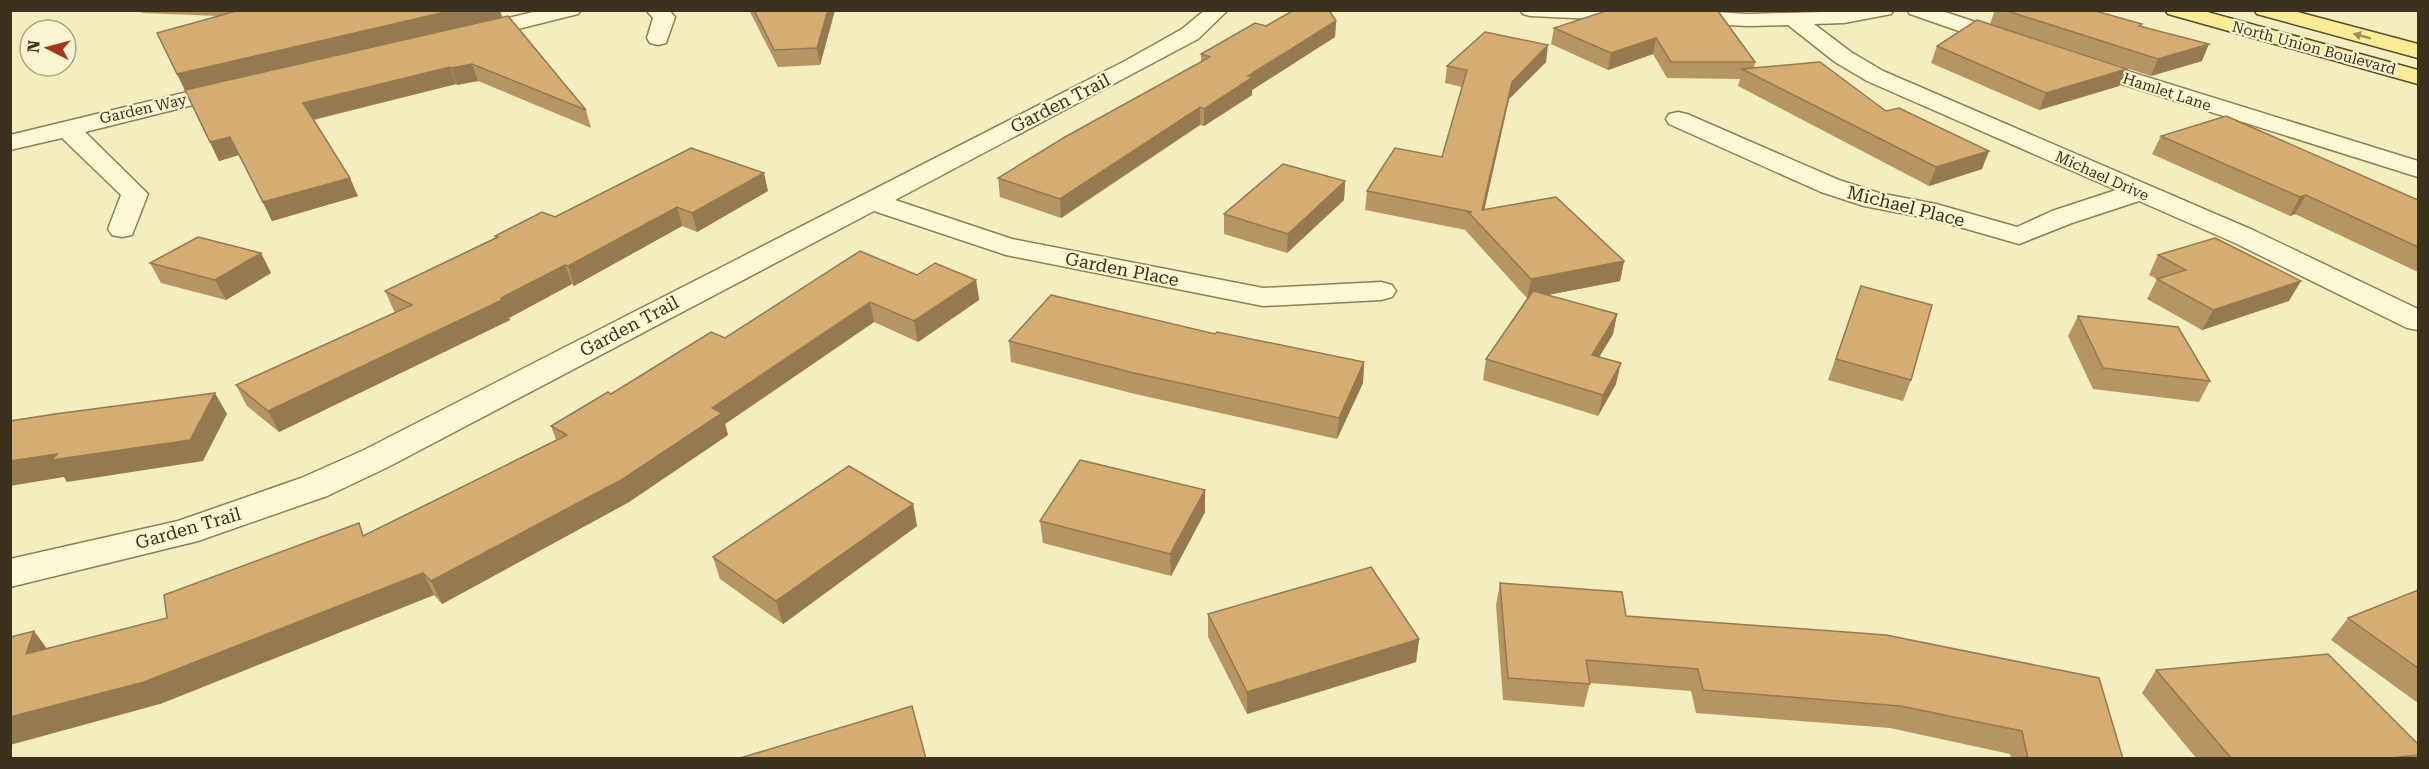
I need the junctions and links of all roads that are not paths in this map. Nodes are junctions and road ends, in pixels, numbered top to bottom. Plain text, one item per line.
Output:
1 (571, 10) edge
2 (656, 10) edge
3 (1218, 10) edge
4 (1530, 10) edge
5 (1884, 10) edge
6 (1917, 10) edge
7 (2175, 10) edge
8 (2264, 10) edge
9 (1793, 20) junction
10 (658, 38) dead end
11 (449, 39) edge
12 (2035, 49) edge
13 (2418, 51) edge
14 (2057, 56) edge
15 (2418, 77) edge
16 (251, 84) edge
17 (1678, 119) dead end
18 (66, 128) junction
19 (10, 143) edge
20 (2418, 169) edge
21 (2138, 192) junction
22 (870, 201) junction
23 (122, 229) dead end
24 (1381, 291) dead end
25 (2418, 321) edge
26 (10, 573) edge

1 - 11 street
2 - 10 street
3 - 22 street, Garden Trail
4 - 9 street
5 - 9 street
6 - 12 street
7 - 15 main road, North Union Boulevard
13 -> 8 main road, North Union Boulevard
9 - 21 street, Michael Drive
14 - 20 street, Hamlet Lane
16 - 18 street, Garden Way
17 - 21 street, Michael Place
18 - 19 street, Garden Way
18 - 23 street, Garden Way
21 - 25 street, Michael Drive
22 - 24 street, Garden Place
22 - 26 street, Garden Trail

